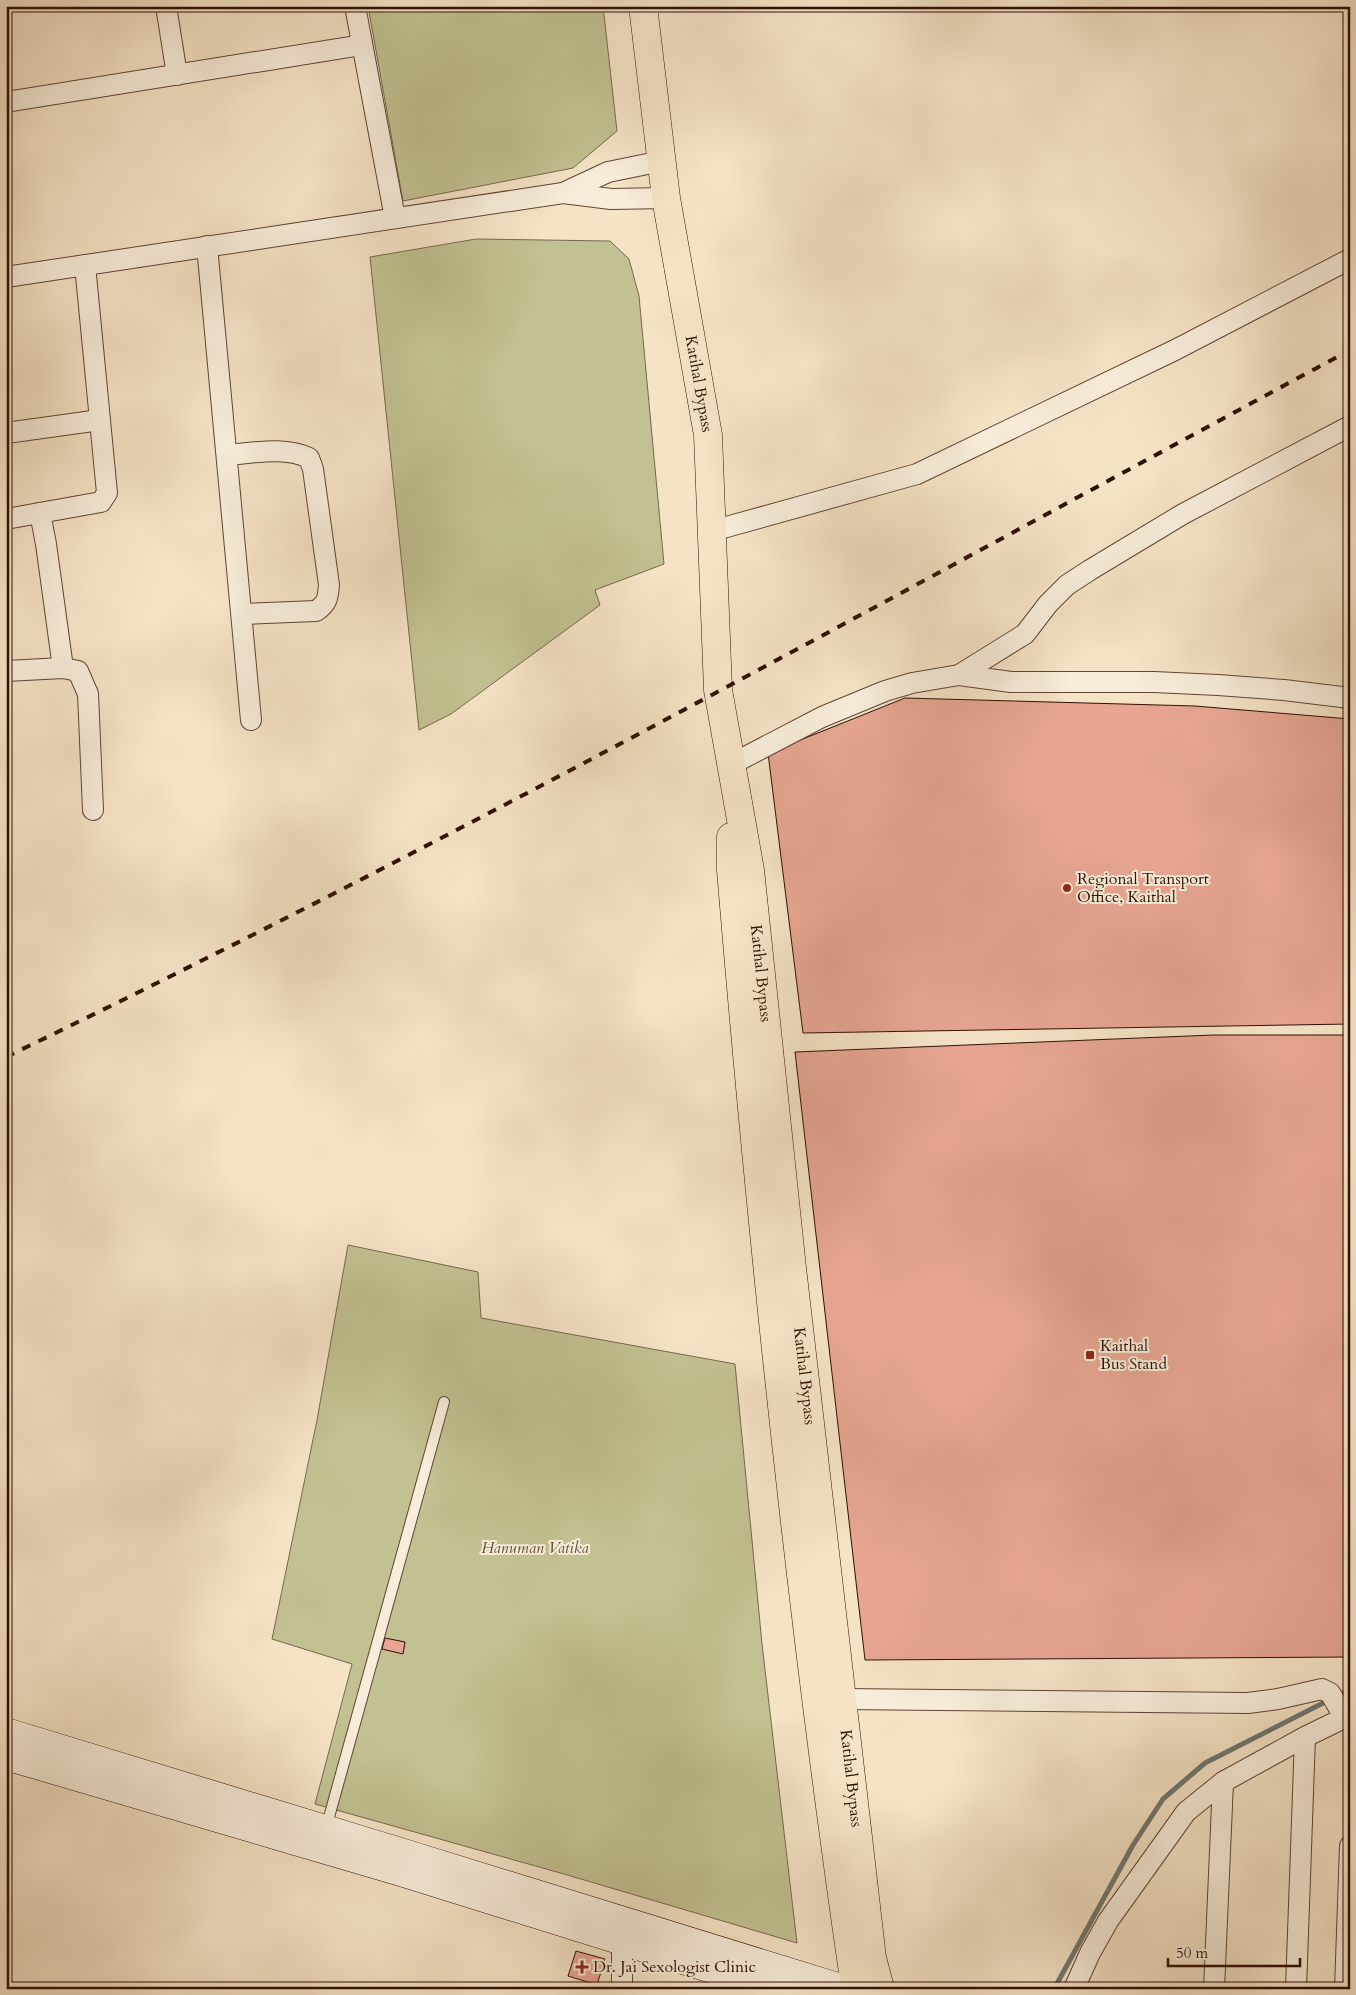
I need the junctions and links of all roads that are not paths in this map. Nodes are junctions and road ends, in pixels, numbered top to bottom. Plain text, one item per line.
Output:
1 (166, 6) edge
2 (355, 6) edge
3 (644, 6) edge
4 (362, 45) junction
5 (177, 75) junction
6 (6, 102) edge
7 (662, 161) junction
8 (563, 193) junction
9 (666, 198) junction
10 (395, 218) junction
11 (207, 246) junction
12 (1350, 259) edge
13 (85, 265) junction
14 (6, 277) edge
15 (100, 420) junction
16 (1350, 426) edge
17 (6, 433) edge
18 (227, 454) junction
19 (40, 513) junction
20 (6, 519) edge
21 (712, 531) junction
22 (242, 614) junction
23 (63, 668) junction
24 (6, 672) edge
25 (959, 675) junction
26 (1350, 698) edge
27 (251, 720) dead end
28 (730, 764) junction
29 (93, 810) dead end
30 (444, 1402) dead end
31 (842, 1699) junction
32 (1341, 1708) edge
33 (6, 1732) edge
34 (1305, 1737) junction
35 (6, 1756) edge
36 (1223, 1782) junction
37 (326, 1829) junction
38 (1350, 1846) edge
39 (622, 1941) junction
40 (862, 1988) edge
41 (622, 1989) edge
42 (776, 1989) edge
43 (1074, 1989) edge
44 (1214, 1989) edge
45 (1296, 1989) edge
46 (1345, 1989) edge

1 - 5 street
2 - 4 street
3 - 7 main road, Katihal Bypass
4 - 5 street
4 - 10 street
5 - 6 street
7 - 8 street
7 - 9 main road, Katihal Bypass
8 - 9 street
8 - 10 street
9 - 21 main road, Katihal Bypass
10 - 11 street
11 - 13 street
11 - 18 street
12 - 21 street
13 - 14 street
13 - 15 street
15 - 17 street
15 - 19 street
16 - 25 street
18 - 22 street
18 - 22 street
19 - 20 street
19 - 23 street
21 - 28 main road, Katihal Bypass
22 - 27 street
23 - 24 street
23 - 29 street
25 - 26 street
25 - 28 street
28 - 31 main road, Katihal Bypass
28 - 40 main road, Katihal Bypass
30 - 37 lane
31 - 32 street
31 - 40 main road, Katihal Bypass
32 - 34 street
33 - 37 main road
34 - 36 street
34 - 45 street
35 - 39 main road
36 - 43 street
36 - 44 street
37 - 40 main road
38 - 46 street
39 - 41 street
39 - 42 main road

